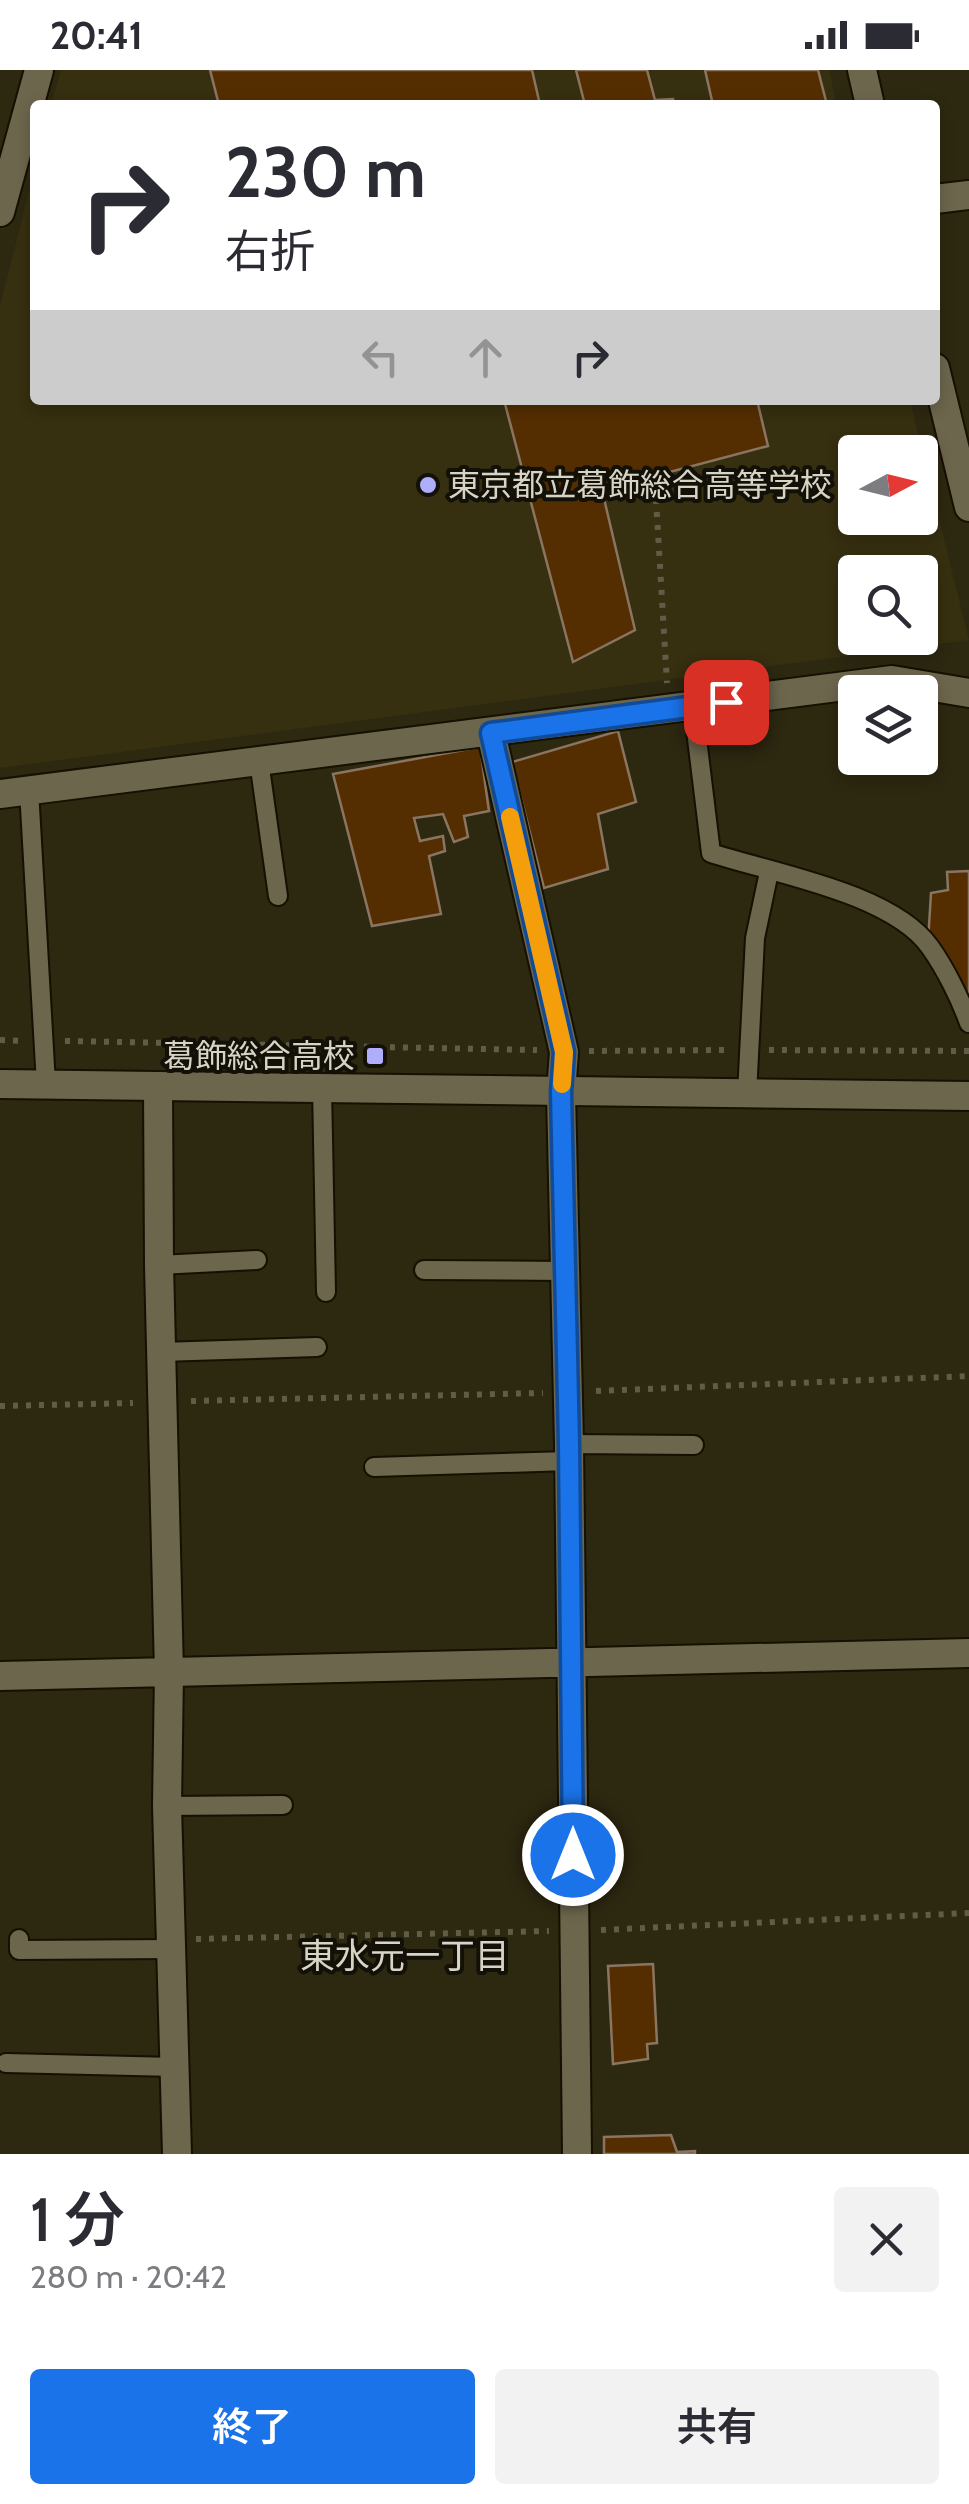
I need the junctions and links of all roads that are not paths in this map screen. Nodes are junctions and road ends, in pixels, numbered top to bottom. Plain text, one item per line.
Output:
1 (39, 70) edge
2 (862, 70) edge
3 (31, 100) edge
4 (869, 100) edge
5 (30, 103) edge
6 (969, 194) edge
7 (940, 198) edge
8 (0, 212) edge
9 (940, 388) edge
10 (969, 507) edge
11 (969, 693) edge
12 (682, 708) junction
13 (491, 733) junction
14 (259, 761) junction
15 (29, 790) junction
16 (0, 794) edge
17 (769, 872) junction
18 (278, 896) dead end
19 (969, 1023) edge
20 (0, 1084) edge
21 (46, 1084) junction
22 (158, 1086) junction
23 (322, 1088) junction
24 (561, 1092) junction
25 (748, 1094) junction
26 (969, 1096) edge
27 (257, 1260) dead end
28 (159, 1265) junction
29 (424, 1270) dead end
30 (565, 1270) junction
31 (326, 1292) dead end
32 (317, 1347) dead end
33 (161, 1352) junction
34 (694, 1444) dead end
35 (569, 1452) junction
36 (374, 1466) dead end
37 (969, 1653) edge
38 (571, 1664) junction
39 (168, 1672) junction
40 (0, 1676) edge
41 (283, 1805) dead end
42 (167, 1806) junction
43 (19, 1940) dead end
44 (171, 1944) junction
45 (6, 2064) dead end
46 (175, 2068) junction
47 (177, 2154) edge
48 (577, 2154) edge

1 - 3 street
2 - 4 street
5 - 8 street
6 - 7 street
9 - 10 street
11 - 12 street
12 - 13 street
12 - 17 lane
13 - 14 street
13 - 24 street
14 - 15 street
14 - 18 lane
15 - 16 street
15 - 21 lane
17 - 19 lane
17 - 25 lane
20 - 21 street
21 - 22 street
22 - 23 street
22 - 28 street
23 - 24 street
23 - 31 lane
24 - 25 street
24 - 30 street
25 - 26 street
27 - 28 lane
28 - 33 street
29 - 30 lane
30 - 35 street
32 - 33 lane
33 - 39 street
34 - 35 lane
35 - 36 lane
35 - 38 street
37 - 38 street
38 - 39 street
38 - 48 street
39 - 40 street
39 - 42 street
41 - 42 lane
42 - 44 street
43 - 44 lane
44 - 46 street
45 - 46 lane
46 - 47 street

